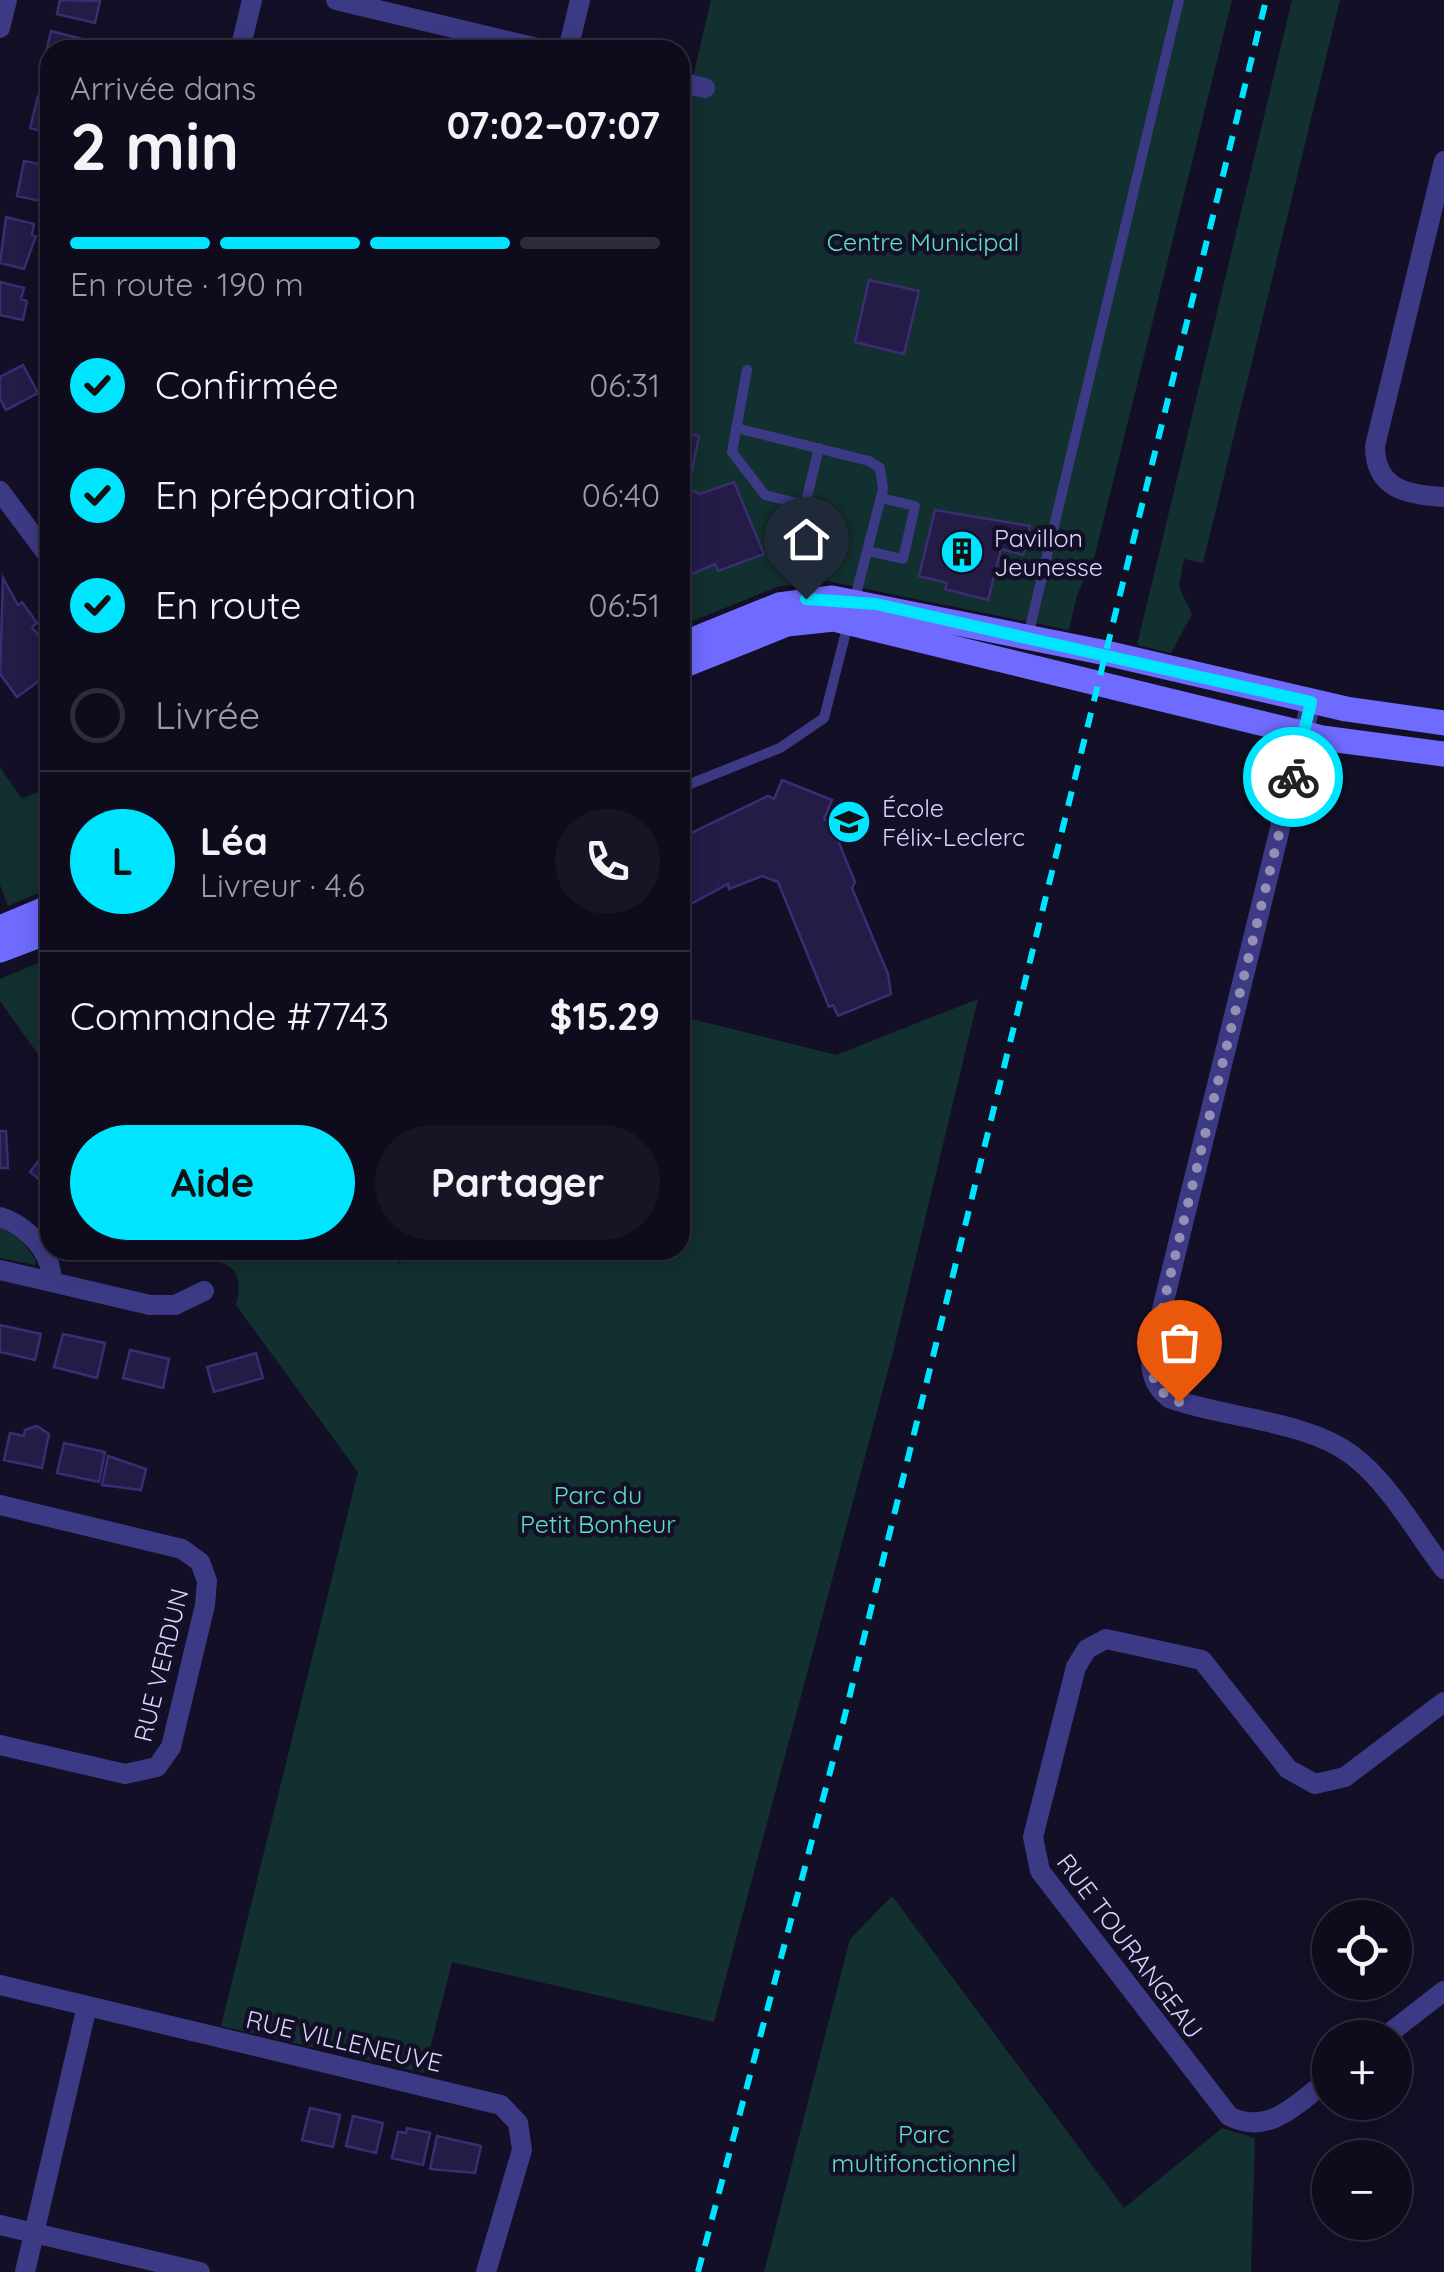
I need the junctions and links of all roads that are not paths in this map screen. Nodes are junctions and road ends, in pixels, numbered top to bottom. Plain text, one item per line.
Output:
1 (7, 0) edge
2 (252, 0) edge
3 (336, 0) edge
4 (580, 0) edge
5 (1180, 0) edge
6 (0, 28) edge
7 (242, 40) edge
8 (504, 40) edge
9 (570, 40) edge
10 (690, 84) edge
11 (705, 88) dead end
12 (1444, 161) edge
13 (1434, 241) edge
14 (746, 370) dead end
15 (736, 428) junction
16 (819, 448) junction
17 (0, 490) edge
18 (1444, 497) edge
19 (881, 498) junction
20 (40, 544) edge
21 (868, 551) junction
22 (852, 610) junction
23 (1028, 637) junction
24 (690, 642) edge
25 (690, 663) edge
26 (1311, 702) junction
27 (1444, 722) edge
28 (1304, 734) junction
29 (1444, 754) edge
30 (690, 784) edge
31 (40, 912) edge
32 (0, 928) edge
33 (40, 935) edge
34 (0, 950) edge
35 (0, 1217) edge
36 (40, 1249) edge
37 (47, 1260) edge
38 (0, 1270) edge
39 (50, 1282) junction
40 (204, 1291) dead end
41 (0, 1505) edge
42 (1444, 1569) edge
43 (1444, 1702) edge
44 (0, 1745) edge
45 (0, 1985) edge
46 (1443, 1993) edge
47 (87, 2006) junction
48 (1407, 2020) edge
49 (1312, 2091) edge
50 (0, 2225) edge
51 (34, 2233) junction
52 (24, 2272) edge
53 (200, 2272) edge
54 (486, 2272) edge

1 - 6 street
2 - 7 street
3 - 8 street
4 - 9 street
5 - 23 lane
10 - 11 street
12 - 13 street
13 - 18 street
14 - 15 lane
15 - 16 lane
15 - 16 lane
16 - 19 lane
17 - 20 street
19 - 21 lane
19 - 21 lane
21 - 22 lane
22 - 23 street
22 - 24 street
22 - 25 street
22 - 28 street
22 - 30 lane
23 - 26 street
26 - 27 street
26 - 28 street
28 - 29 street
28 - 42 street
31 - 32 street
33 - 34 street
35 - 36 street
37 - 39 street
38 - 39 street
39 - 40 street
41 - 44 street, RUE VERDUN
43 - 49 street, RUE TOURANGEAU
45 - 47 street, RUE VILLENEUVE
46 - 48 street
47 - 51 street
47 - 54 street, RUE VILLENEUVE
50 - 51 street
51 - 52 street
51 - 53 street

